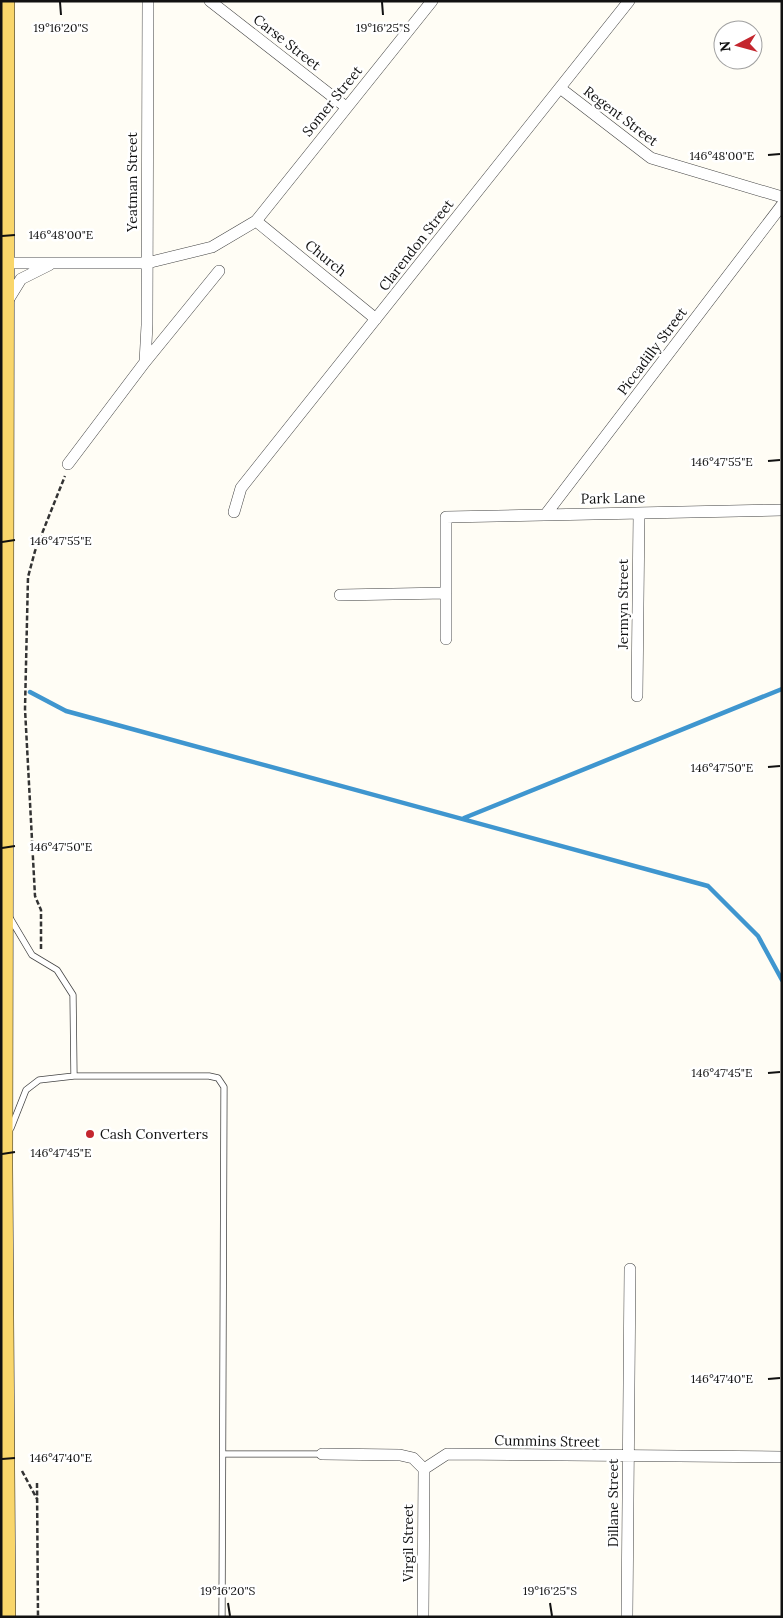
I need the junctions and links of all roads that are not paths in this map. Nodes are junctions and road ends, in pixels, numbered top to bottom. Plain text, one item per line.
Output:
1 (5, 1) edge
2 (148, 1) edge
3 (210, 1) edge
4 (432, 1) edge
5 (629, 1) edge
6 (560, 88) junction
7 (346, 107) junction
8 (782, 197) edge
9 (782, 205) edge
10 (256, 220) junction
11 (3, 263) edge
12 (58, 263) junction
13 (147, 263) junction
14 (220, 272) dead end
15 (6, 306) junction
16 (376, 319) junction
17 (145, 362) junction
18 (68, 464) road end
19 (782, 510) edge
20 (234, 512) dead end
21 (639, 513) junction
22 (546, 514) junction
23 (446, 593) junction
24 (340, 595) dead end
25 (446, 639) dead end
26 (638, 696) dead end
27 (3, 907) junction
28 (74, 1076) junction
29 (3, 1166) junction
30 (630, 1269) dead end
31 (7, 1443) junction
32 (224, 1454) junction
33 (322, 1454) joint
34 (628, 1457) junction
35 (782, 1457) edge
36 (424, 1468) junction
37 (6, 1617) edge
38 (19, 1617) edge
39 (222, 1617) edge
40 (423, 1617) edge
41 (628, 1617) edge

1 - 11 main road
2 - 13 street, Yeatman Street
3 - 7 street, Carse Street
4 - 7 street, Somer Street
5 - 6 street, Clarendon Street
6 - 8 street, Regent Street
6 - 16 street, Clarendon Street
7 - 10 street, Somer Street
9 - 22 street, Piccadilly Street
10 - 13 street, Somer Street
10 - 16 street, Church
11 - 12 street, Somer Street
11 - 15 main road
12 - 13 street, Somer Street
12 - 15 street
13 - 17 street, Yeatman Street
14 - 17 street
15 - 27 main road
16 - 20 street, Clarendon Street
17 - 18 street
19 - 21 street, Park Lane
21 - 22 street, Park Lane
21 - 26 street, Jermyn Street
22 - 23 street, Park Lane
23 - 24 street
23 - 25 street
27 - 28 lane
27 - 29 main road
28 - 29 lane
28 - 32 lane
29 - 31 main road
30 - 34 street, Dillane Street
31 - 37 main road
31 - 38 main road
32 - 33 lane
32 - 39 lane
33 - 36 street
34 - 35 street, Cummins Street
34 - 36 street, Cummins Street
34 - 41 street, Dillane Street
36 - 40 street, Virgil Street

